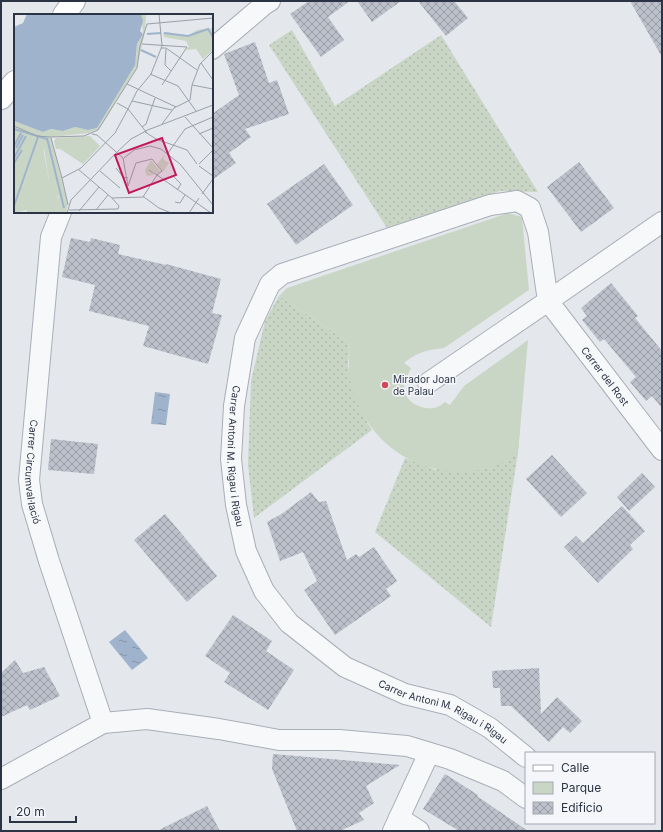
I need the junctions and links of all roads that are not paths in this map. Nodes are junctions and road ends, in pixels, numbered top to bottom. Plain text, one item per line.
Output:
1 (74, 1) edge
2 (265, 2) edge
3 (65, 14) edge
4 (213, 48) edge
5 (14, 83) edge
6 (1, 98) edge
7 (61, 213) edge
8 (662, 222) edge
9 (548, 301) junction
10 (428, 383) dead end
11 (662, 450) edge
12 (103, 723) junction
13 (429, 753) junction
14 (525, 756) edge
15 (1, 779) edge
16 (525, 797) edge
17 (396, 824) edge
18 (419, 831) edge

1 - 3 main road
2 - 4 street
5 - 6 main road
7 - 12 street, Carrer Circumval·lació
8 - 9 street
9 - 10 street
9 - 11 street, Carrer del Rost
9 - 14 street, Carrer Antoni M. Rigau i Rigau
12 - 13 street
12 - 15 street
13 - 16 street
13 - 17 street
17 - 18 street

